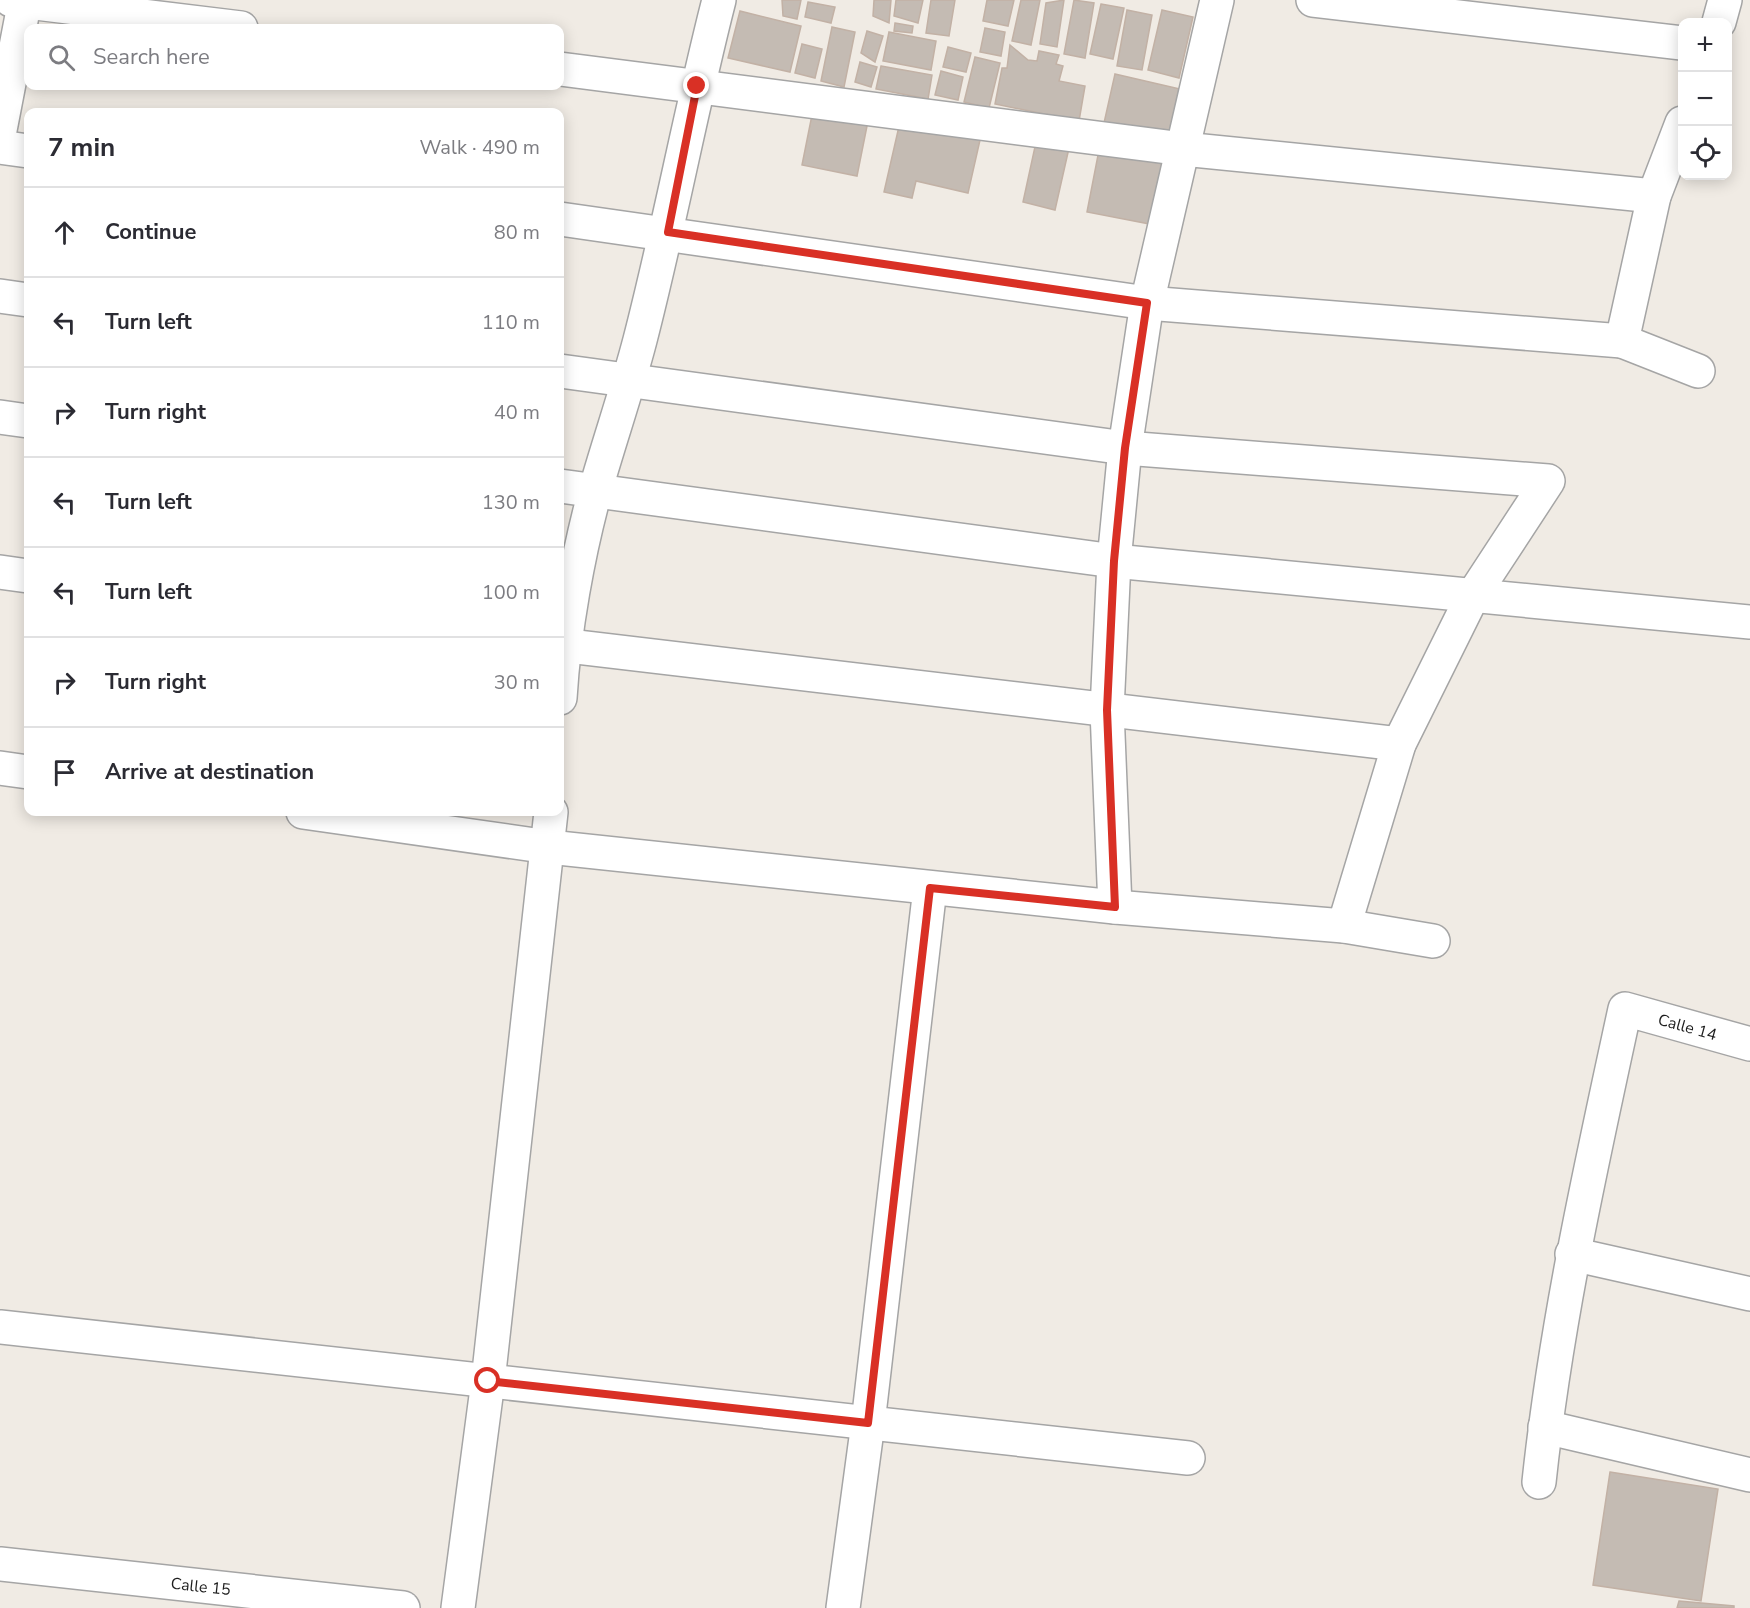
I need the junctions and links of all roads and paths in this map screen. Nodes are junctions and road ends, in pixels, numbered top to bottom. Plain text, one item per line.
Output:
1 (20, 0) edge
2 (719, 0) edge
3 (1216, 0) edge
4 (1313, 0) edge
5 (1725, 0) edge
6 (1720, 18) edge
7 (209, 24) edge
8 (1678, 43) edge
9 (564, 69) edge
10 (697, 86) junction
11 (1682, 126) edge
12 (0, 130) edge
13 (0, 147) edge
14 (1183, 149) junction
15 (24, 150) edge
16 (1654, 196) junction
17 (564, 219) edge
18 (668, 232) junction
19 (0, 296) edge
20 (24, 299) edge
21 (1147, 303) junction
22 (1622, 341) junction
23 (1698, 371) dead end
24 (564, 372) edge
25 (630, 380) junction
26 (0, 417) edge
27 (24, 420) edge
28 (1125, 448) junction
29 (564, 486) edge
30 (596, 490) junction
31 (1114, 561) junction
32 (0, 572) edge
33 (24, 575) edge
34 (1472, 597) junction
35 (1750, 622) edge
36 (564, 632) edge
37 (564, 645) edge
38 (1107, 710) junction
39 (1399, 744) junction
40 (0, 768) edge
41 (24, 771) edge
42 (331, 816) edge
43 (552, 816) edge
44 (549, 847) junction
45 (930, 888) junction
46 (1115, 907) junction
47 (1344, 926) junction
48 (1433, 941) dead end
49 (1750, 1044) edge
50 (1572, 1254) junction
51 (1750, 1294) edge
52 (0, 1327) edge
53 (488, 1381) junction
54 (868, 1423) junction
55 (1545, 1427) junction
56 (1188, 1458) dead end
57 (1750, 1475) edge
58 (1539, 1482) dead end
59 (0, 1564) edge
60 (403, 1608) edge
61 (458, 1608) edge
62 (843, 1608) edge

1 - 7 street
1 - 12 street
2 - 10 street
3 - 14 street
4 - 8 street
5 - 6 street
9 - 10 street
10 - 14 street
10 - 18 street
11 - 16 street
13 - 15 street
14 - 16 street
14 - 21 street
16 - 22 street
17 - 18 street
18 - 21 street
18 - 25 street
19 - 20 street
21 - 22 street
21 - 28 street
22 - 23 street
24 - 25 street
25 - 28 street
25 - 30 street
26 - 27 street
28 - 31 street
28 - 34 street
29 - 30 street
30 - 31 street
30 - 36 street
31 - 34 street
31 - 38 street
32 - 33 street
34 - 35 street
34 - 39 street
37 - 38 street
38 - 39 street
38 - 46 street
39 - 47 street
40 - 41 street
42 - 44 street
43 - 44 street
44 - 45 street
44 - 53 street
45 - 46 street
45 - 54 street
46 - 47 street
47 - 48 street
49 - 50 street, Calle 14
50 - 51 street
50 - 55 street
52 - 53 street
53 - 54 street
53 - 61 street
54 - 56 street
54 - 62 street
55 - 57 street
55 - 58 street
59 - 60 street, Calle 15

